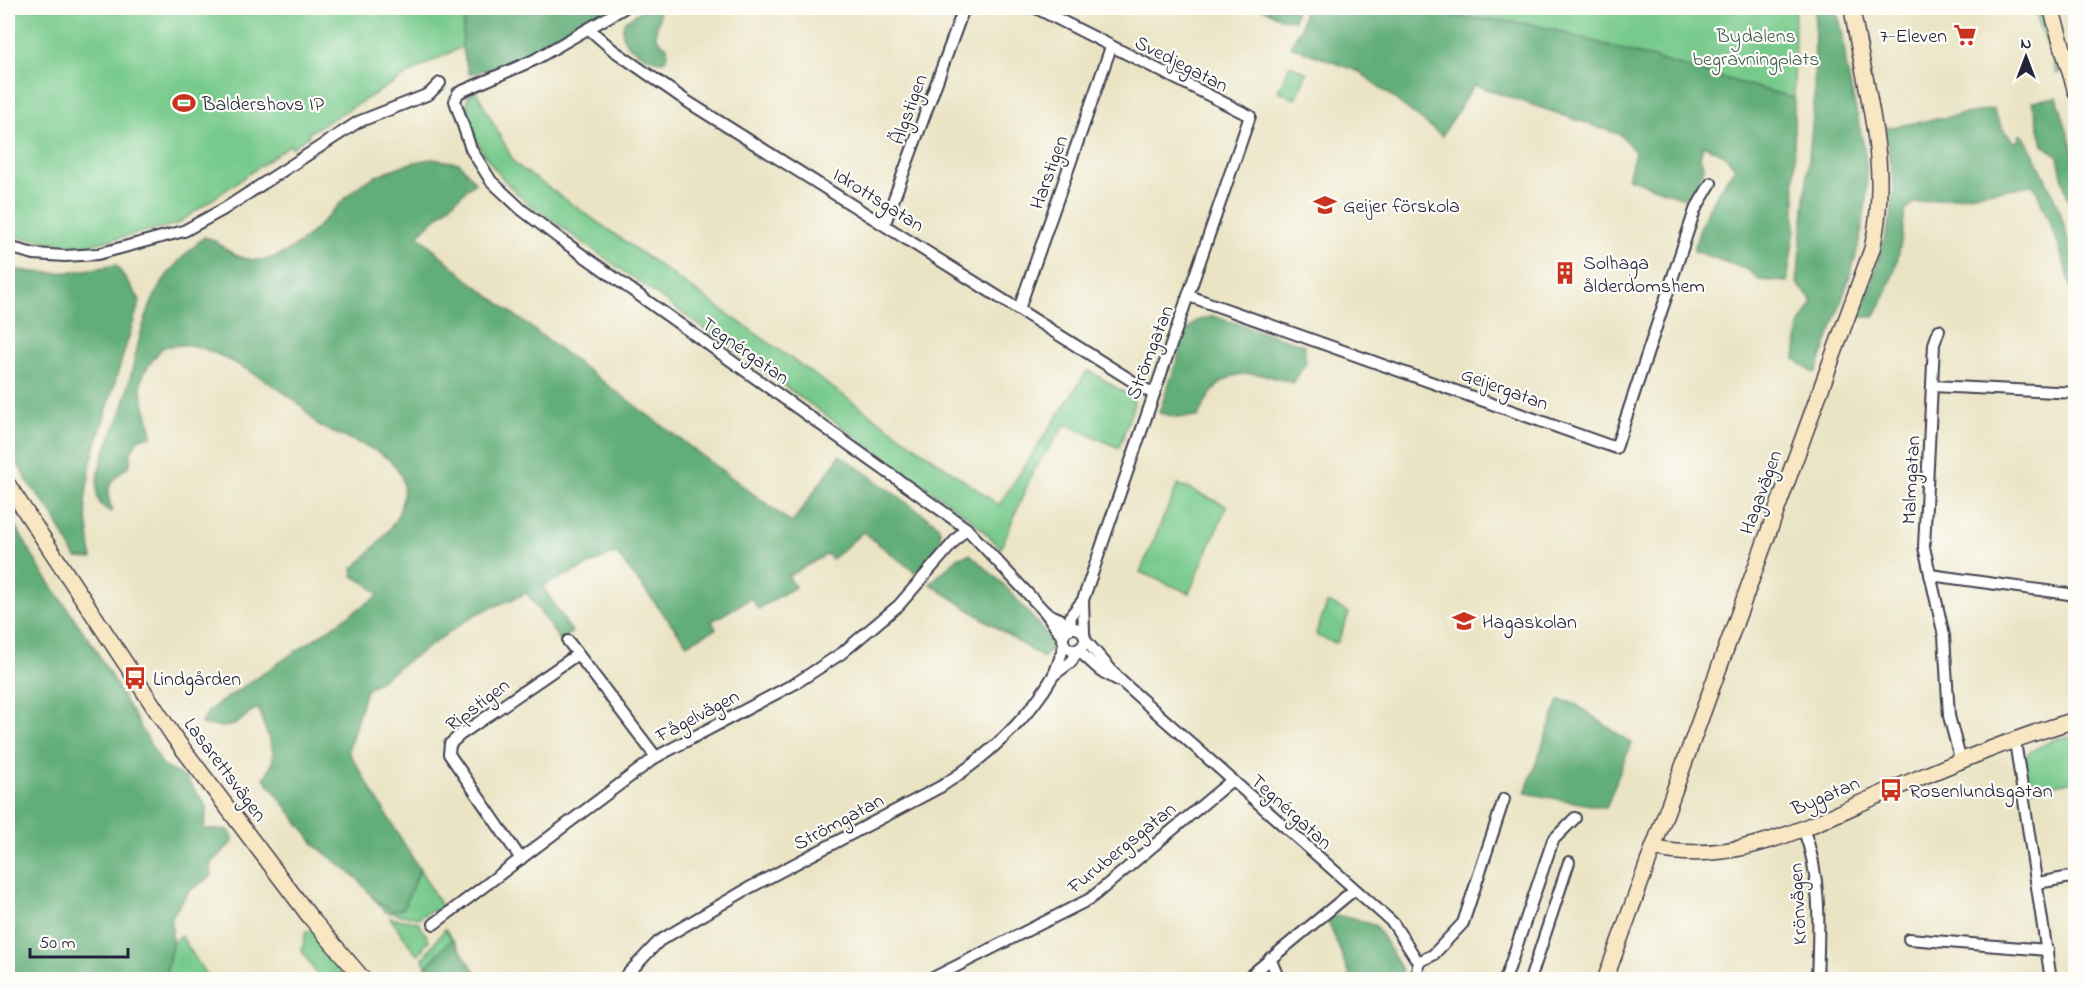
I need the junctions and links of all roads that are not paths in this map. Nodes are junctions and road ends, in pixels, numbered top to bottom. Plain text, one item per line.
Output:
1 (624, 8) edge
2 (964, 8) edge
3 (1036, 8) edge
4 (1852, 8) edge
5 (2051, 12) edge
6 (589, 29) junction
7 (1111, 47) junction
8 (441, 83) dead end
9 (2076, 92) edge
10 (1250, 116) joint
11 (1712, 183) dead end
12 (885, 223) junction
13 (8, 247) edge
14 (1189, 296) junction
15 (1019, 309) junction
16 (1939, 330) dead end
17 (1932, 386) junction
18 (2076, 393) edge
19 (1153, 394) junction
20 (8, 485) edge
21 (966, 528) junction
22 (1930, 575) junction
23 (2076, 595) edge
24 (1083, 600) junction
25 (1066, 637) junction
26 (1085, 637) junction
27 (568, 641) dead end
28 (1078, 650) junction
29 (578, 654) junction
30 (1055, 674) junction
31 (1121, 681) junction
32 (2076, 720) edge
33 (2015, 741) junction
34 (656, 757) junction
35 (1961, 762) junction
36 (1232, 780) junction
37 (1504, 799) dead end
38 (1575, 818) dead end
39 (1803, 828) junction
40 (1653, 848) junction
41 (521, 859) junction
42 (1569, 862) dead end
43 (2076, 876) edge
44 (2038, 883) junction
45 (1354, 890) junction
46 (434, 924) dead end
47 (1909, 939) dead end
48 (2048, 950) junction
49 (1270, 958) junction
50 (1418, 962) junction
51 (364, 980) edge
52 (622, 980) edge
53 (929, 980) edge
54 (1245, 980) edge
55 (1279, 980) edge
56 (1417, 980) edge
57 (1505, 980) edge
58 (1530, 980) edge
59 (1605, 980) edge
60 (1817, 980) edge
61 (2051, 980) edge

1 - 6 street
2 - 12 street, Älgstigen
3 - 7 street, Svedjegatan
4 - 40 street, Hagavägen
5 - 9 street
6 - 12 street, Idrottsgatan
6 - 21 street, Tegnérgatan
7 - 10 street, Svedjegatan
7 - 15 street, Harstigen
8 - 13 street
10 - 14 street, Strömgatan
11 - 14 street, Geijergatan
12 - 15 street, Idrottsgatan
14 - 19 street, Strömgatan
15 - 19 street, Idrottsgatan
16 - 17 street, Malmgatan
17 - 18 street
17 - 22 street, Malmgatan
19 - 24 street, Strömgatan
20 - 51 street, Lasarettsvägen
21 - 25 street, Tegnérgatan
21 - 34 street, Fågelvägen
22 - 23 street
22 - 35 street, Malmgatan
24 - 25 street, Strömgatan
24 - 26 street, Strömgatan
25 - 26 street
25 - 28 street
25 - 30 street, Strömgatan
26 - 28 street, Strömgatan
26 - 31 street, Tegnérgatan
27 - 29 street
28 - 30 street, Strömgatan
28 - 31 street, Tegnérgatan
29 - 34 street
29 - 41 street, Ripstigen
30 - 52 street, Strömgatan
31 - 36 street, Tegnérgatan
32 - 33 street, Bygatan
33 - 35 street, Bygatan
33 - 44 street
34 - 41 street, Fågelvägen
35 - 39 street, Bygatan
36 - 45 street, Tegnérgatan
36 - 53 street, Furubergsgatan
37 - 50 street
38 - 57 street
39 - 40 street, Bygatan
39 - 60 street, Krönvägen
40 - 59 street, Hagavägen
41 - 46 street, Fågelvägen
42 - 58 street
43 - 44 street
44 - 48 street
45 - 49 street
45 - 50 street, Tegnérgatan
47 - 48 street
48 - 61 street
49 - 54 street
49 - 55 street
50 - 56 street

